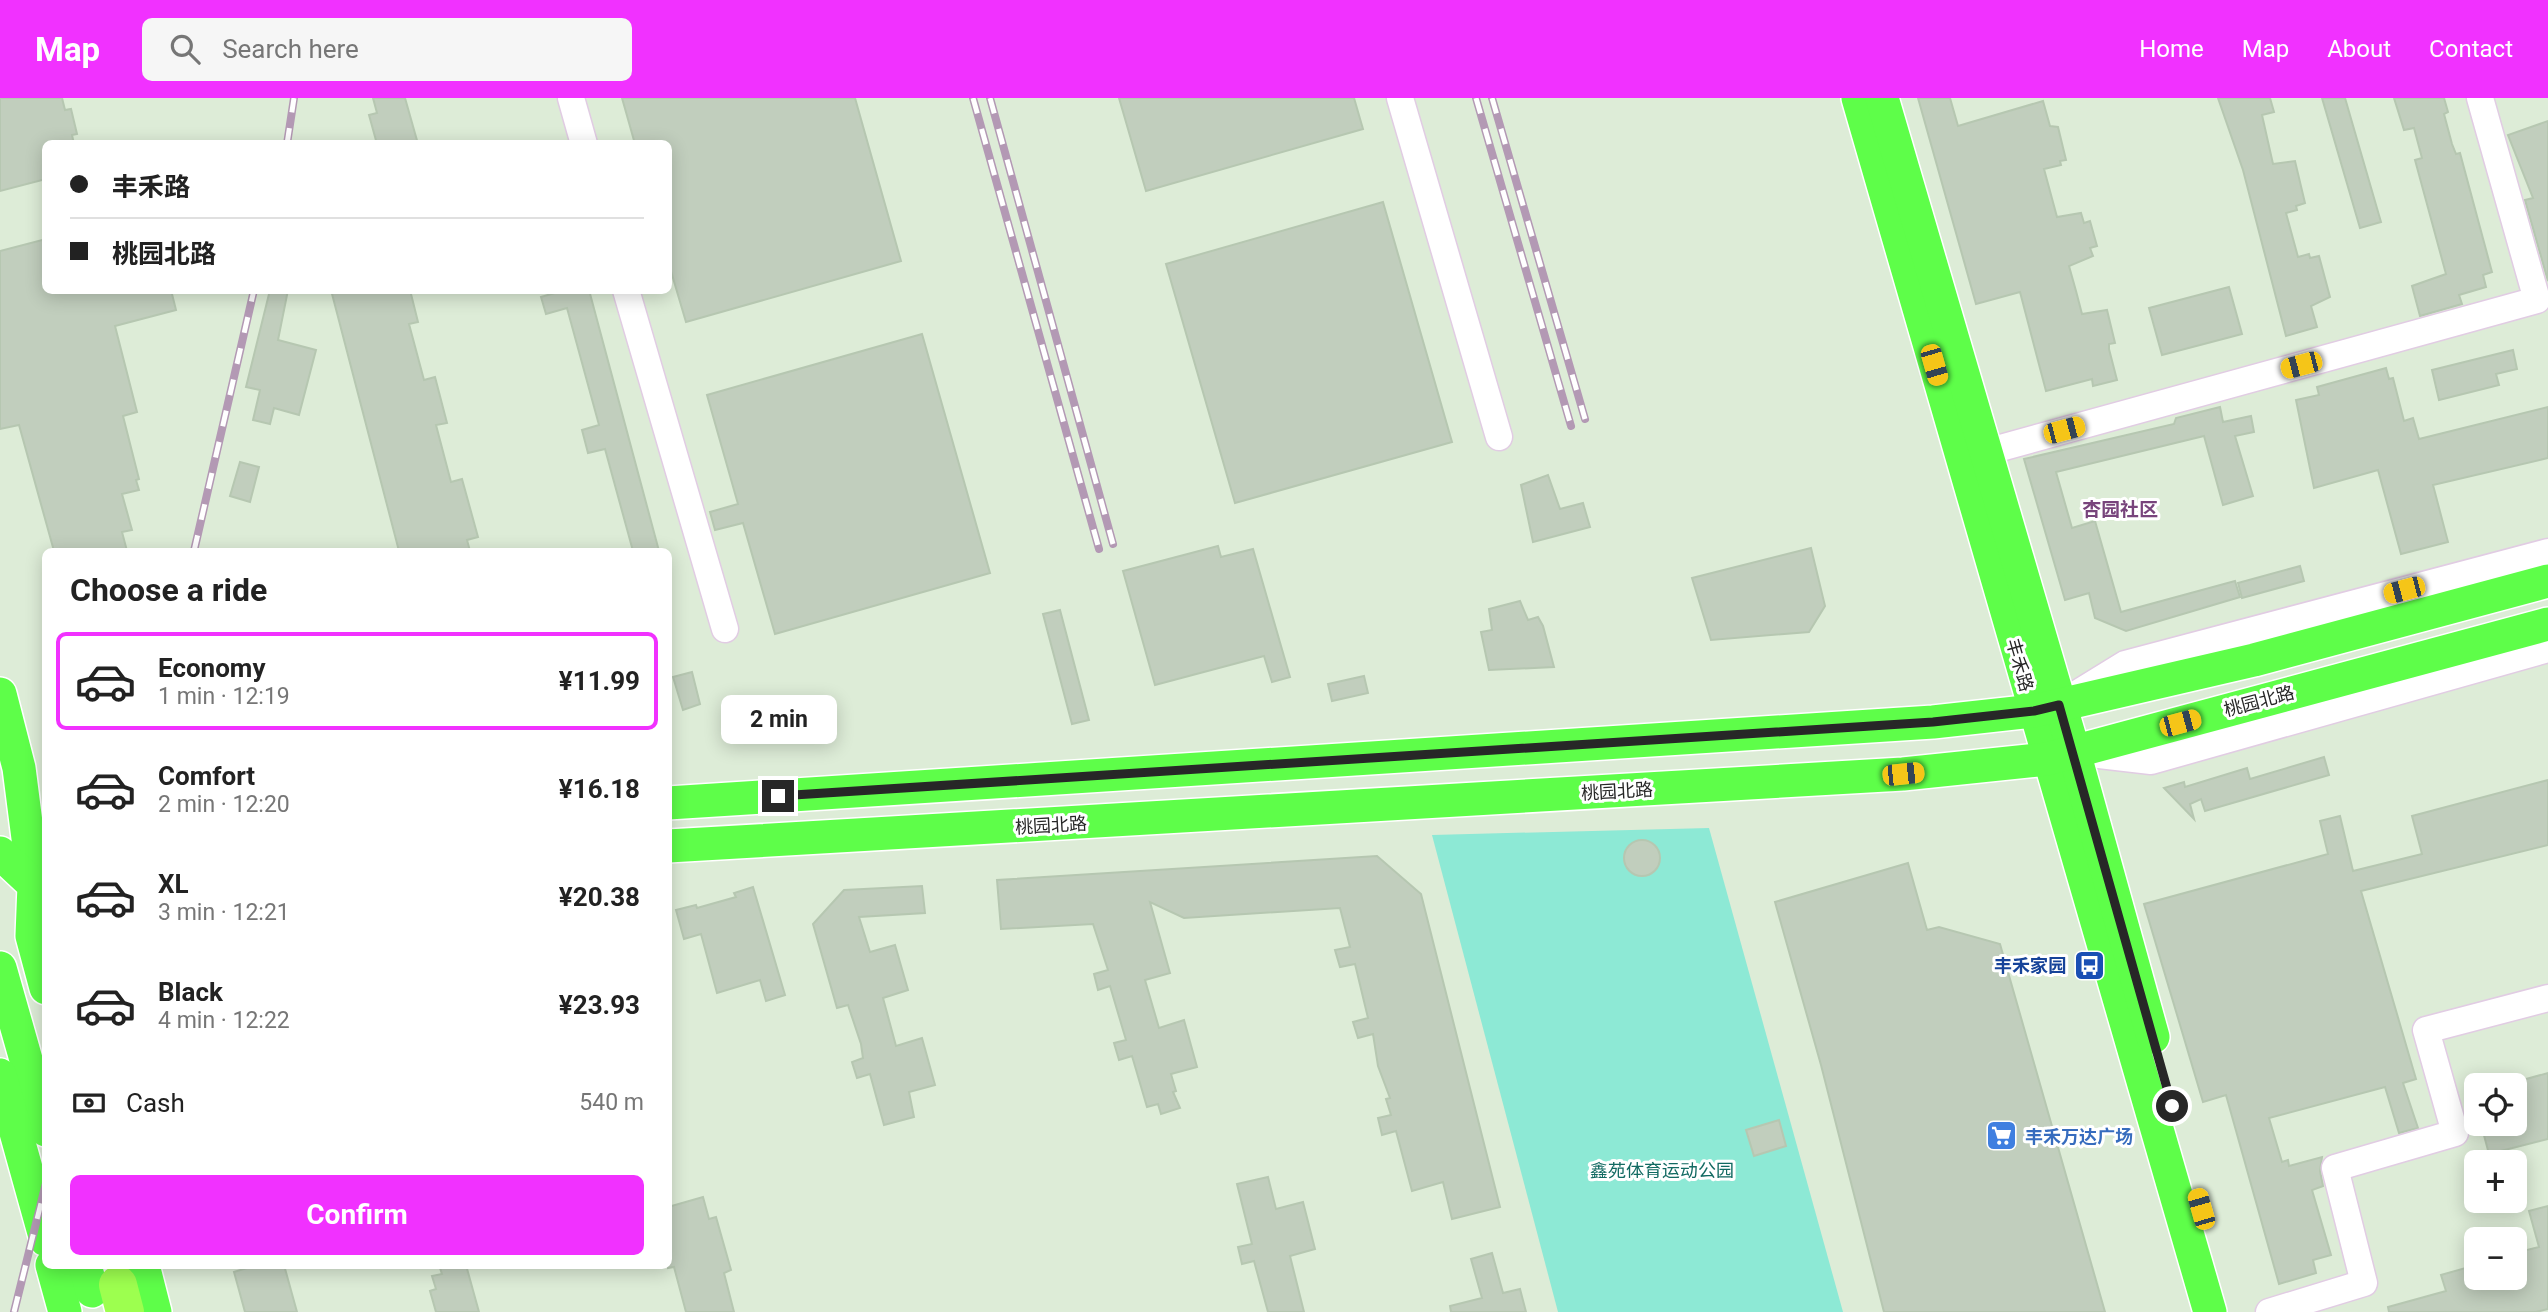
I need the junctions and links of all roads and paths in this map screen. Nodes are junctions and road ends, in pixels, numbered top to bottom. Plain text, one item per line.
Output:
1 (570, 98) edge
2 (1400, 98) edge
3 (1858, 98) edge
4 (1882, 98) edge
5 (2480, 98) edge
6 (583, 140) edge
7 (627, 294) edge
8 (1499, 437) dead end
9 (1986, 452) junction
10 (2548, 552) edge
11 (2540, 583) edge
12 (725, 629) dead end
13 (2546, 632) edge
14 (0, 694) edge
15 (2047, 708) junction
16 (2060, 756) junction
17 (672, 803) edge
18 (672, 846) edge
19 (19, 847) edge
20 (42, 892) edge
21 (0, 893) edge
22 (0, 968) edge
23 (42, 973) edge
24 (2548, 998) edge
25 (0, 1075) edge
26 (42, 1116) edge
27 (42, 1226) edge
28 (61, 1269) edge
29 (105, 1289) edge
30 (155, 1312) edge
31 (2210, 1312) edge
32 (2230, 1312) edge
33 (2269, 1312) edge

1 - 6 street
2 - 8 street
3 - 15 main road, 丰禾路
4 - 9 main road, 丰禾路
5 - 9 street
7 - 12 street
9 - 15 main road, 丰禾路
10 - 15 street
11 - 15 main road
13 - 16 main road, 桃园北路
14 - 19 main road
15 - 16 main road, 丰禾路
15 - 17 main road
16 - 18 main road, 桃园北路
16 - 31 main road, 丰禾路
16 - 32 main road, 丰禾路
19 - 20 main road
20 - 21 main road
20 - 23 main road
22 - 26 main road
24 - 33 street
25 - 27 main road
28 - 29 main road
29 - 30 main road

